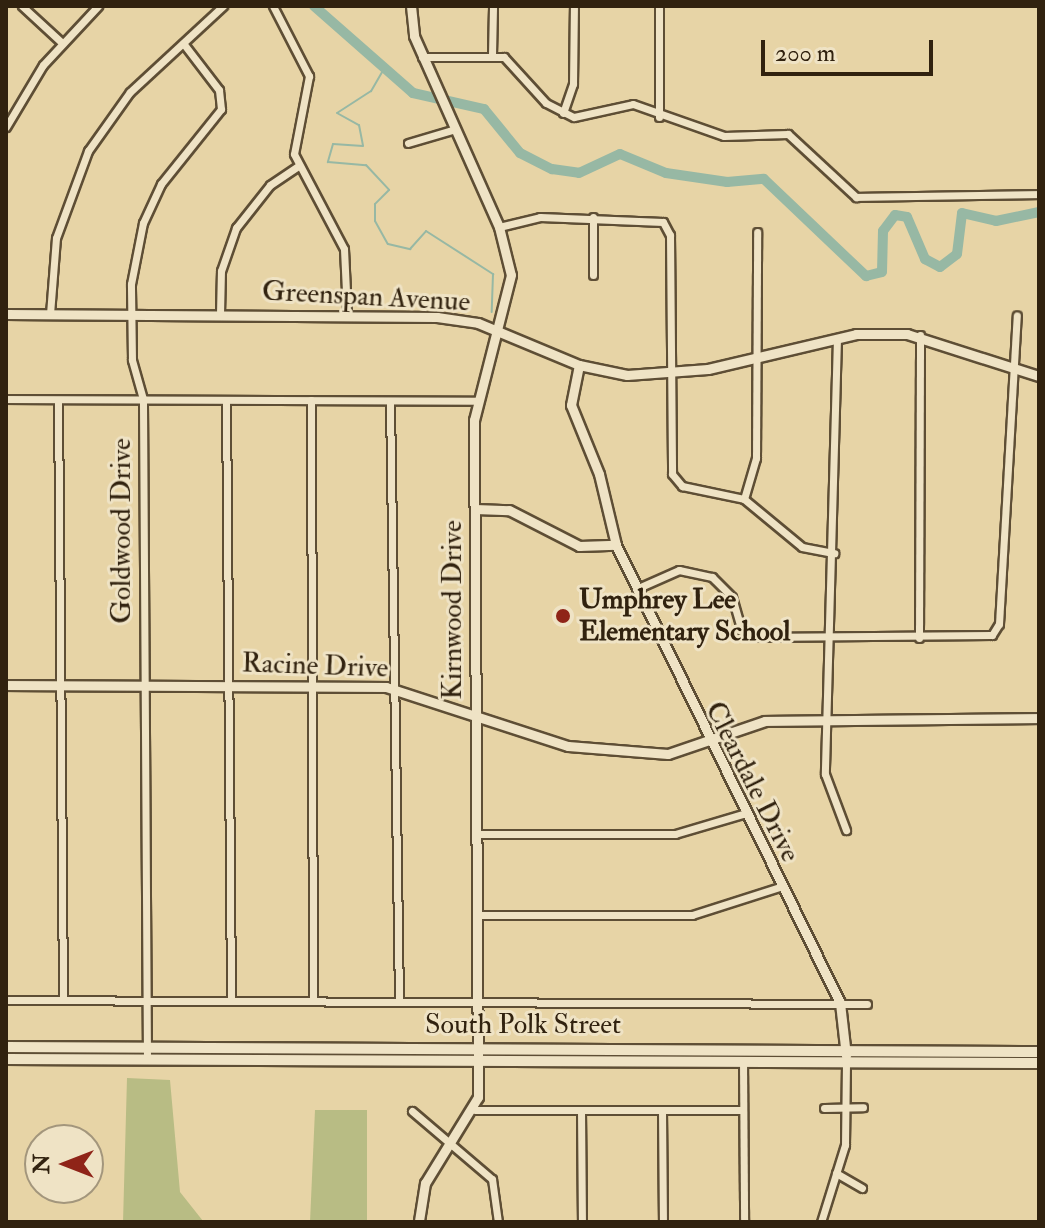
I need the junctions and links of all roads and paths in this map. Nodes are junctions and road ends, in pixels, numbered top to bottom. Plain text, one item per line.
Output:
1 (22, 6) edge
2 (98, 6) edge
3 (223, 6) edge
4 (273, 6) edge
5 (411, 6) edge
6 (493, 6) edge
7 (574, 6) edge
8 (659, 6) edge
9 (61, 42) junction
10 (183, 43) junction
11 (492, 55) junction
12 (422, 57) junction
13 (563, 113) junction
14 (659, 117) junction
15 (6, 127) edge
16 (456, 129) junction
17 (408, 143) dead end
18 (298, 166) junction
19 (1039, 194) edge
20 (593, 217) junction
21 (499, 227) junction
22 (757, 232) dead end
23 (593, 275) dead end
24 (347, 312) junction
25 (6, 314) edge
26 (50, 314) junction
27 (220, 314) junction
28 (131, 316) junction
29 (1017, 316) dead end
30 (498, 331) junction
31 (920, 335) junction
32 (837, 338) junction
33 (757, 358) junction
34 (579, 365) junction
35 (1013, 366) junction
36 (671, 373) junction
37 (1039, 376) edge
38 (6, 399) edge
39 (143, 399) junction
40 (58, 400) junction
41 (226, 400) junction
42 (311, 400) junction
43 (390, 401) junction
44 (476, 401) junction
45 (744, 499) junction
46 (475, 509) junction
47 (616, 545) junction
48 (834, 553) junction
49 (636, 589) junction
50 (826, 638) junction
51 (919, 638) junction
52 (6, 685) edge
53 (60, 685) junction
54 (145, 685) junction
55 (229, 685) junction
56 (313, 685) junction
57 (397, 689) junction
58 (476, 715) junction
59 (1039, 718) edge
60 (826, 721) junction
61 (705, 740) junction
62 (743, 814) junction
63 (846, 830) dead end
64 (477, 834) junction
65 (780, 887) junction
66 (477, 915) junction
67 (6, 1000) edge
68 (63, 1000) junction
69 (147, 1000) junction
70 (231, 1001) junction
71 (313, 1001) junction
72 (399, 1001) junction
73 (478, 1002) junction
74 (840, 1003) junction
75 (867, 1004) dead end
76 (6, 1047) edge
77 (1039, 1052) edge
78 (40, 1053) junction
79 (147, 1054) junction
80 (478, 1055) junction
81 (743, 1056) junction
82 (846, 1057) junction
83 (935, 1057) junction
84 (6, 1059) edge
85 (1039, 1063) edge
86 (848, 1107) junction
87 (863, 1107) dead end
88 (824, 1108) dead end
89 (475, 1110) junction
90 (743, 1110) junction
91 (412, 1111) dead end
92 (581, 1111) junction
93 (662, 1111) junction
94 (453, 1143) junction
95 (836, 1173) junction
96 (862, 1188) dead end
97 (419, 1222) edge
98 (498, 1222) edge
99 (582, 1222) edge
100 (663, 1222) edge
101 (744, 1222) edge
102 (821, 1222) edge

1 - 9 street
2 - 9 street
3 - 10 street
4 - 18 street
5 - 12 street, Kirnwood Drive
6 - 11 street
7 - 13 street
8 - 14 street
9 - 15 street
10 - 26 street
10 - 28 street, Goldwood Drive
11 - 12 street
11 - 13 street
12 - 16 street, Kirnwood Drive
13 - 14 street
14 - 19 street
16 - 17 street
16 - 21 street, Kirnwood Drive
18 - 24 street
18 - 27 street
20 - 21 street
20 - 23 street
20 - 36 street
21 - 30 street, Kirnwood Drive
22 - 33 street
24 - 27 street, Greenspan Avenue
24 - 30 street, Greenspan Avenue
25 - 26 street, Greenspan Avenue
26 - 28 street, Greenspan Avenue
27 - 28 street, Greenspan Avenue
28 - 39 street, Goldwood Drive
29 - 35 street
30 - 34 street, Greenspan Avenue
30 - 44 street, Kirnwood Drive
31 - 32 street, Greenspan Avenue
31 - 35 street, Greenspan Avenue
31 - 51 street
32 - 33 street, Greenspan Avenue
32 - 48 street
33 - 36 street, Greenspan Avenue
33 - 45 street
34 - 36 street, Greenspan Avenue
34 - 47 street, Cleardale Drive
35 - 37 street, Greenspan Avenue
35 - 51 street
36 - 45 street
38 - 40 street
39 - 40 street
39 - 41 street
39 - 54 street, Goldwood Drive
40 - 53 street
41 - 42 street
41 - 55 street
42 - 43 street
42 - 56 street
43 - 44 street
43 - 57 street
44 - 46 street, Kirnwood Drive
45 - 48 street
46 - 47 street
46 - 58 street, Kirnwood Drive
47 - 49 street, Cleardale Drive
48 - 50 street
49 - 50 street
49 - 61 street, Cleardale Drive
50 - 51 street
50 - 60 street
52 - 53 street, Racine Drive
53 - 54 street, Racine Drive
53 - 68 street
54 - 55 street, Racine Drive
54 - 69 street, Goldwood Drive
55 - 56 street, Racine Drive
55 - 70 street
56 - 57 street, Racine Drive
56 - 71 street
57 - 58 street, Racine Drive
57 - 72 street
58 - 61 street, Racine Drive
58 - 64 street, Kirnwood Drive
59 - 60 street, Racine Drive
60 - 61 street, Racine Drive
60 - 63 street
61 - 62 street, Cleardale Drive
62 - 64 street
62 - 65 street, Cleardale Drive
64 - 66 street, Kirnwood Drive
65 - 66 street
65 - 74 street, Cleardale Drive
66 - 73 street, Kirnwood Drive
67 - 68 street
68 - 69 street
69 - 70 street
69 - 79 street, Goldwood Drive
70 - 71 street
71 - 72 street
72 - 73 street
73 - 74 street
73 - 80 street, Kirnwood Drive
74 - 75 street
74 - 82 street, Cleardale Drive
76 - 78 main road, South Polk Street
77 - 83 main road, South Polk Street
78 - 79 main road, South Polk Street
78 - 84 main road, South Polk Street
79 - 80 main road, South Polk Street
80 - 81 main road, South Polk Street
80 - 89 street, Kirnwood Drive
81 - 82 main road, South Polk Street
81 - 90 street
82 - 83 main road, South Polk Street
82 - 86 street, Cleardale Drive
83 - 85 main road, South Polk Street
86 - 87 street
86 - 88 street
86 - 95 street, Cleardale Drive
89 - 92 street
89 - 94 street
90 - 93 street
90 - 101 street
91 - 94 street
92 - 93 street
92 - 99 street
93 - 100 street
94 - 97 street
94 - 98 street
95 - 96 street
95 - 102 street, Cleardale Drive

